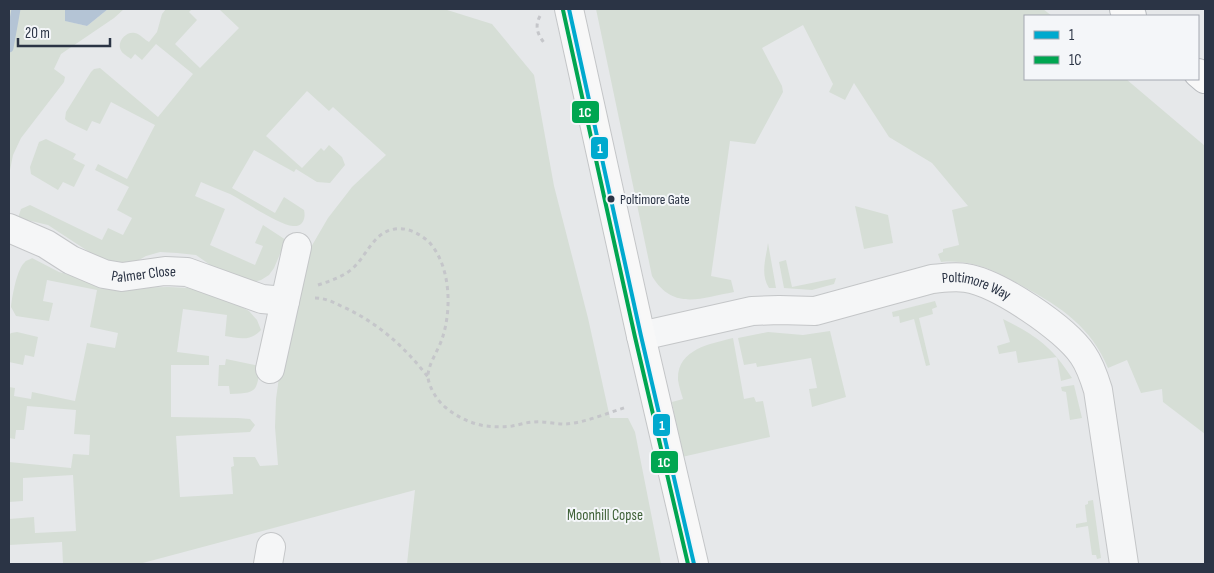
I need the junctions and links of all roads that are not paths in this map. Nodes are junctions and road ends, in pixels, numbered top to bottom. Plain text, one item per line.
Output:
1 (569, 9) edge
2 (9, 228) edge
3 (297, 247) dead end
4 (285, 301) junction
5 (641, 336) junction
6 (270, 369) dead end
7 (694, 564) edge
8 (1124, 564) edge

1 - 5 main road
2 - 4 street, Palmer Close
3 - 4 street
4 - 6 street
5 - 7 main road
5 - 8 street, Poltimore Way

